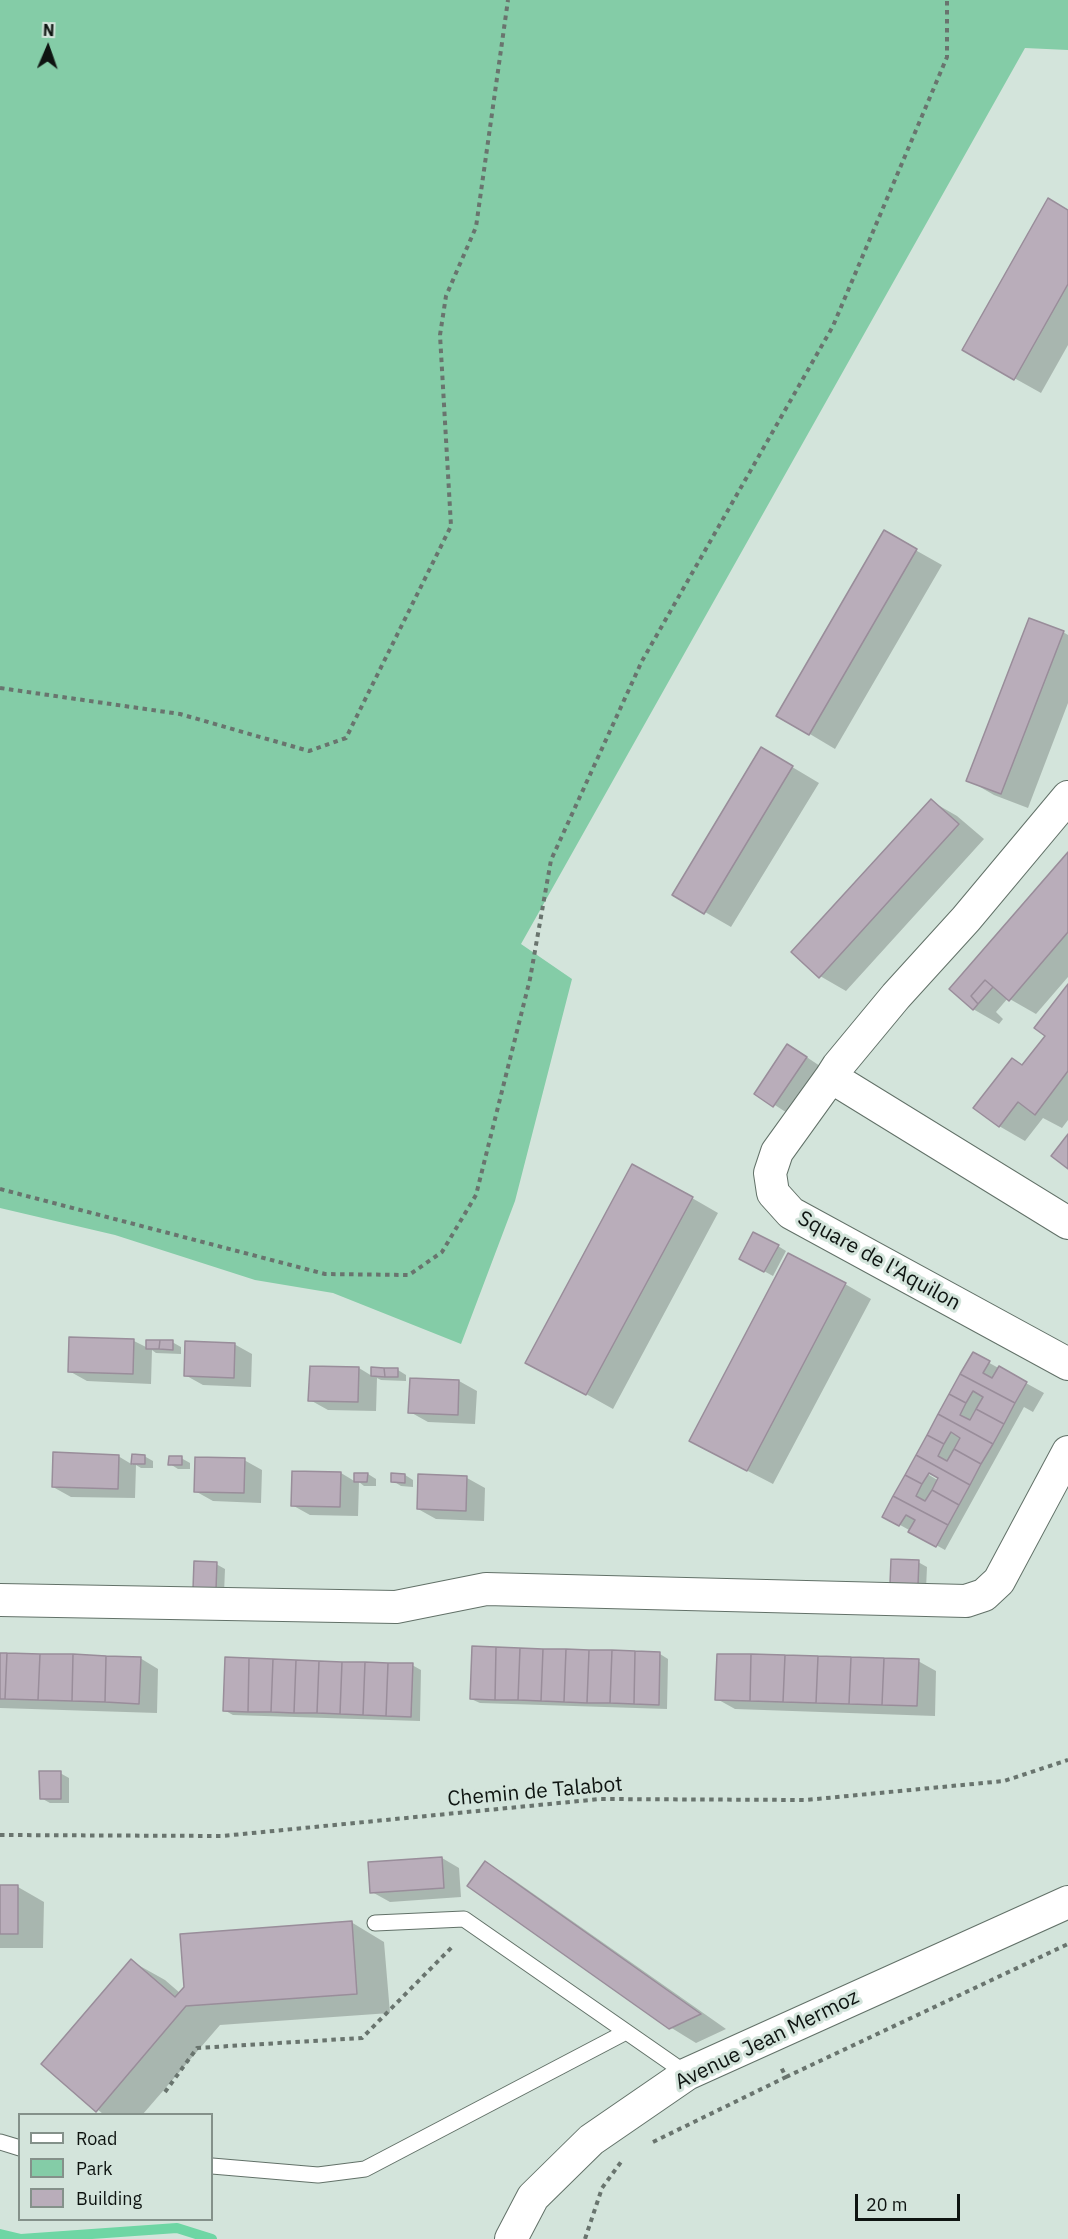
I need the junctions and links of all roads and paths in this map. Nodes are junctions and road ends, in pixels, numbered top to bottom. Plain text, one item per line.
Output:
1 (508, 0) edge
2 (947, 0) edge
3 (0, 688) edge
4 (1068, 797) edge
5 (831, 1077) junction
6 (0, 1189) edge
7 (1068, 1222) edge
8 (1068, 1364) edge
9 (1068, 1452) edge
10 (0, 1600) edge
11 (1068, 1760) edge
12 (0, 1835) edge
13 (1068, 1902) edge
14 (375, 1923) dead end
15 (473, 1926) junction
16 (1068, 1944) edge
17 (626, 2032) junction
18 (764, 2039) junction
19 (687, 2074) junction
20 (786, 2077) junction
21 (165, 2092) dead end
22 (0, 2142) edge
23 (18, 2147) edge
24 (644, 2147) dead end
25 (624, 2158) dead end
26 (213, 2166) edge
27 (513, 2235) edge
28 (585, 2239) edge

1 - 3 path
2 - 6 path
4 - 5 street, Square de l'Aquilon
5 - 7 street
5 - 8 street, Square de l'Aquilon
9 - 10 street
11 - 12 path, Chemin de Talabot
13 - 18 street, Avenue Jean Mermoz
14 - 15 lane
15 - 17 lane
15 - 21 path
16 - 20 path
17 - 19 lane
17 - 26 lane
18 - 19 street, Avenue Jean Mermoz
18 - 20 path
19 - 27 street, Avenue Jean Mermoz
20 - 24 path
22 - 23 lane
25 - 28 path

